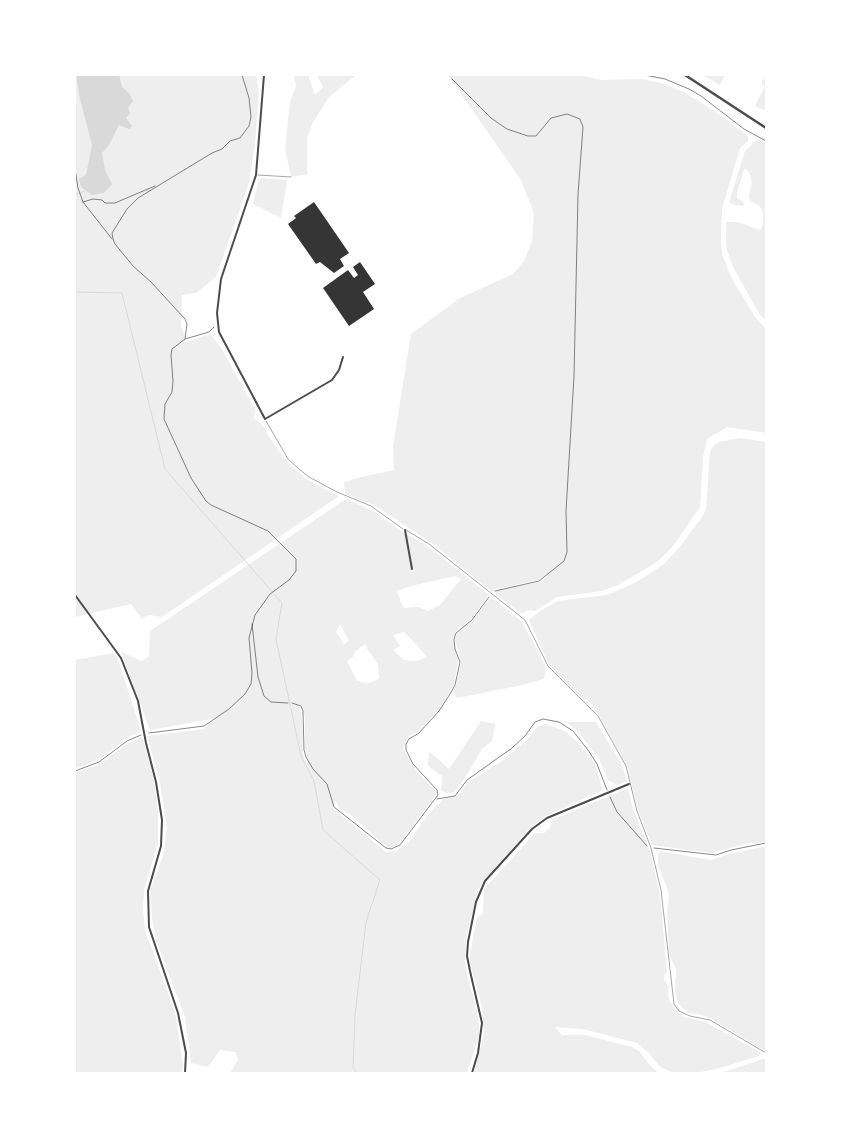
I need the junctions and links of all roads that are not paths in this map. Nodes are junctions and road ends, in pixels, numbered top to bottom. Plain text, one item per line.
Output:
1 (264, 75) edge
2 (685, 75) edge
3 (766, 128) edge
4 (256, 175) junction
5 (290, 177) dead end
6 (343, 357) dead end
7 (265, 419) junction
8 (405, 530) junction
9 (412, 569) dead end
10 (75, 595) edge
11 (629, 784) junction
12 (766, 1053) edge
13 (185, 1073) edge
14 (472, 1073) edge

1 - 4 street
2 - 3 street
4 - 5 lane
4 - 7 street
6 - 7 street
7 - 8 lane
8 - 9 street
8 - 11 lane
10 - 13 street
11 - 12 lane
11 - 14 street

